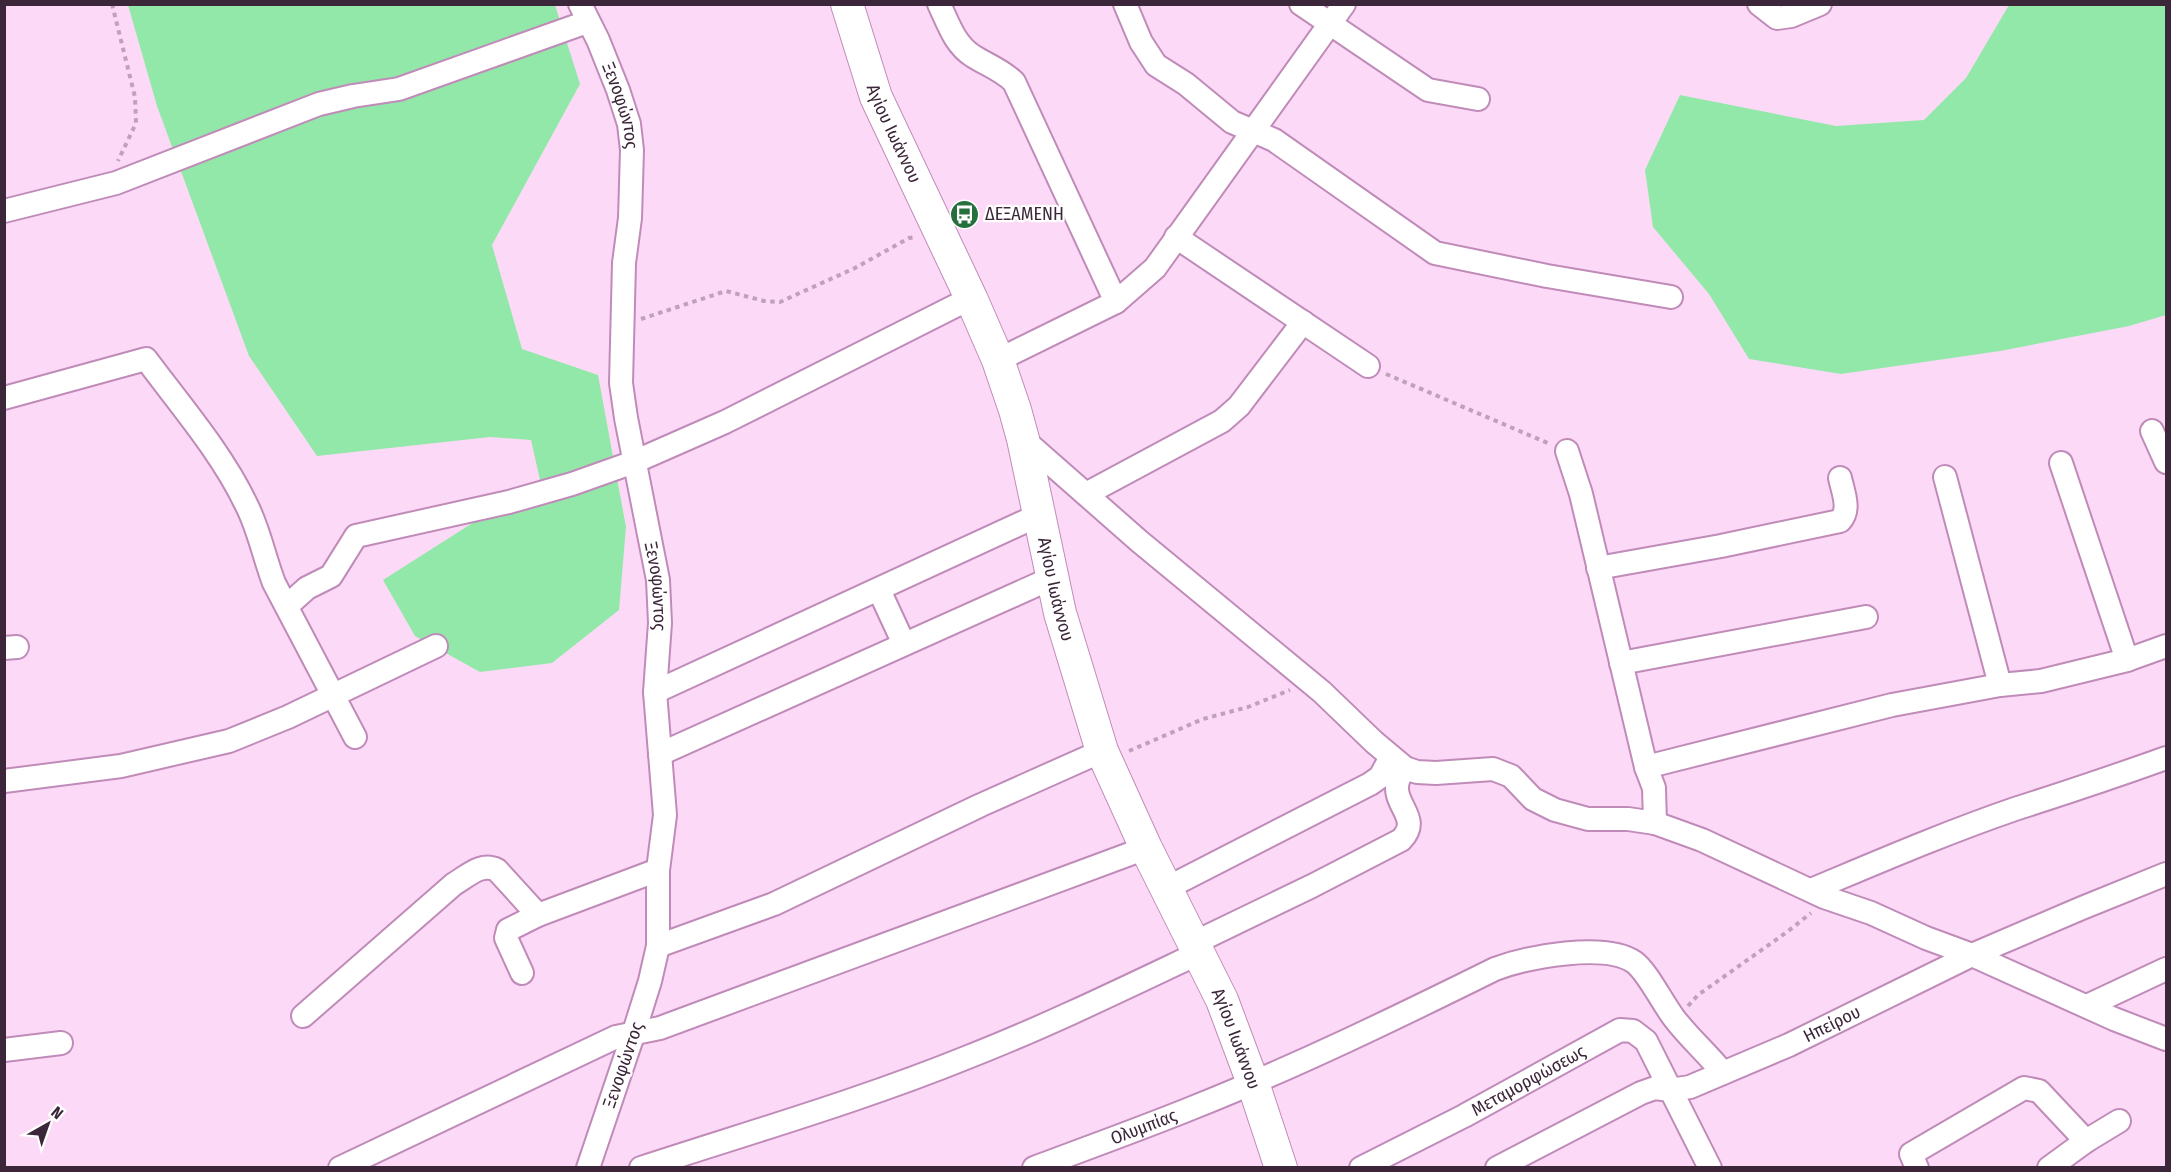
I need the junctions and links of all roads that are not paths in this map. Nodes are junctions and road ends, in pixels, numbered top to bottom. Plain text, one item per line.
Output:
1 (847, 4) edge
2 (939, 4) edge
3 (1125, 4) edge
4 (1301, 4) edge
5 (1344, 4) edge
6 (1759, 4) edge
7 (1820, 4) edge
8 (584, 13) edge
9 (1331, 24) junction
10 (1478, 99) dead end
11 (1253, 132) junction
12 (4, 211) edge
13 (1176, 237) junction
14 (1671, 297) dead end
15 (971, 298) junction
16 (1116, 302) junction
17 (1303, 322) junction
18 (998, 360) junction
19 (1368, 366) road end
20 (4, 398) edge
21 (2152, 431) dead end
22 (1023, 439) junction
23 (1567, 452) road end
24 (634, 462) junction
25 (2166, 462) edge
26 (2061, 463) dead end
27 (1945, 477) dead end
28 (1840, 478) dead end
29 (1086, 494) junction
30 (1039, 515) junction
31 (1598, 568) junction
32 (1052, 578) junction
33 (879, 590) junction
34 (288, 605) junction
35 (1866, 617) dead end
36 (904, 644) junction
37 (436, 646) dead end
38 (2166, 646) edge
39 (2127, 660) junction
40 (1621, 663) junction
41 (2000, 685) junction
42 (655, 692) junction
43 (334, 694) junction
44 (355, 737) dead end
45 (660, 754) junction
46 (1105, 756) junction
47 (2166, 758) edge
48 (1398, 763) junction
49 (1646, 767) junction
50 (4, 781) edge
51 (1655, 823) junction
52 (1146, 848) junction
53 (658, 870) junction
54 (2166, 874) edge
55 (1167, 888) junction
56 (1817, 894) junction
57 (538, 915) junction
58 (658, 946) junction
59 (1197, 948) junction
60 (1972, 955) junction
61 (2166, 969) edge
62 (522, 973) dead end
63 (2087, 1005) junction
64 (303, 1016) dead end
65 (634, 1032) junction
66 (2166, 1039) edge
67 (61, 1043) dead end
68 (4, 1050) edge
69 (1723, 1073) junction
70 (1253, 1083) junction
71 (1670, 1090) junction
72 (2119, 1121) dead end
73 (2086, 1141) junction
74 (340, 1167) edge
75 (588, 1167) edge
76 (641, 1167) edge
77 (1034, 1167) edge
78 (1281, 1167) edge
79 (1361, 1167) edge
80 (1497, 1167) edge
81 (1710, 1167) edge
82 (1917, 1167) edge
83 (2049, 1167) edge

1 - 15 street, Αγίου Ιωάννου
2 - 16 street
3 - 11 street
4 - 9 street
5 - 9 street
6 - 7 street
8 - 12 street
8 - 24 street, Ξενοφώντος
9 - 10 street
9 - 11 street
11 - 13 street
11 - 14 street
13 - 16 street
13 - 17 street
15 - 18 street, Αγίου Ιωάννου
15 - 24 street
16 - 18 street
17 - 19 street
17 - 29 street
18 - 22 street, Αγίου Ιωάννου
20 - 34 street
21 - 25 street
22 - 29 street
22 - 30 street, Αγίου Ιωάννου
23 - 31 street
24 - 34 street
24 - 42 street, Ξενοφώντος
26 - 39 street
27 - 41 street
28 - 31 street
29 - 48 street
30 - 32 street, Αγίου Ιωάννου
30 - 33 street
31 - 40 street
32 - 36 street
32 - 46 street, Αγίου Ιωάννου
33 - 36 street
33 - 42 street
34 - 43 street
35 - 40 street
36 - 45 street
37 - 43 street
38 - 39 street
39 - 41 street
40 - 49 street
41 - 49 street
42 - 45 street, Ξενοφώντος
43 - 44 street
43 - 50 street
45 - 53 street, Ξενοφώντος
46 - 52 street, Αγίου Ιωάννου
46 - 58 street
47 - 56 street
48 - 51 street
48 - 55 street
48 - 59 street
49 - 51 street
51 - 56 street
52 - 55 street, Αγίου Ιωάννου
52 - 65 street
53 - 57 street
53 - 58 street, Ξενοφώντος
54 - 60 street, Ηπείρου
55 - 59 street, Αγίου Ιωάννου
56 - 60 street
57 - 62 street
57 - 64 street
58 - 65 street, Ξενοφώντος
59 - 70 street, Αγίου Ιωάννου
59 - 76 street
60 - 63 street
60 - 69 street, Ηπείρου
61 - 63 street
63 - 66 street
65 - 74 street
65 - 75 street, Ξενοφώντος
67 - 68 street
69 - 70 street, Ολυμπίας
69 - 71 street, Ηπείρου
70 - 77 street, Ολυμπίας
70 - 78 street, Αγίου Ιωάννου
71 - 79 street, Μεταμορφώσεως
71 - 80 street, Ηπείρου
71 - 81 street
72 - 73 street
73 - 82 street
73 - 83 street

